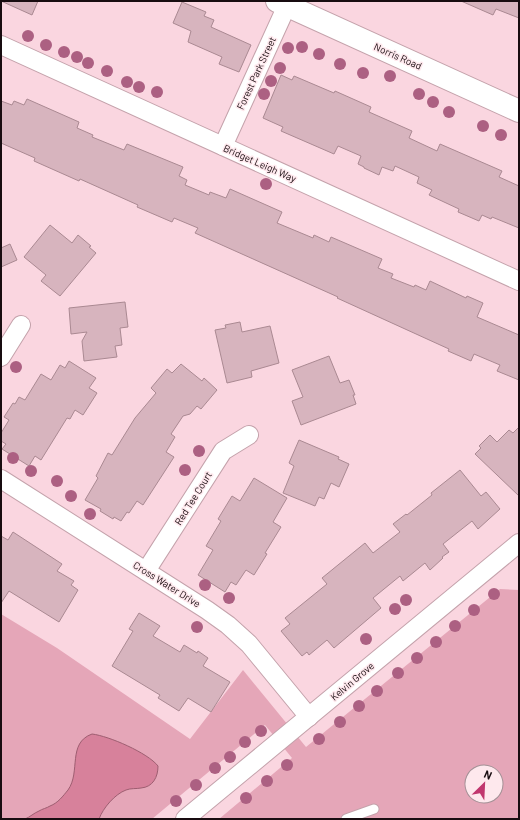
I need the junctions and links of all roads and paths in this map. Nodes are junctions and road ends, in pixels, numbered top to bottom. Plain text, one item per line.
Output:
1 (284, 2) edge
2 (1, 45) edge
3 (519, 111) edge
4 (222, 146) junction
5 (519, 280) edge
6 (21, 325) dead end
7 (1, 357) edge
8 (249, 435) dead end
9 (1, 479) edge
10 (519, 543) edge
11 (146, 571) junction
12 (309, 717) junction
13 (374, 809) dead end
14 (186, 819) edge
15 (346, 819) edge

1 - 3 street, Norris Road
1 - 4 street, Forest Park Street
2 - 4 street, Bridget Leigh Way
4 - 5 street, Bridget Leigh Way
6 - 7 street
8 - 11 street, Red Tee Court
9 - 11 street, Cross Water Drive
10 - 12 street, Kelvin Grove
11 - 12 street, Cross Water Drive
12 - 14 street, Kelvin Grove
13 - 15 lane

